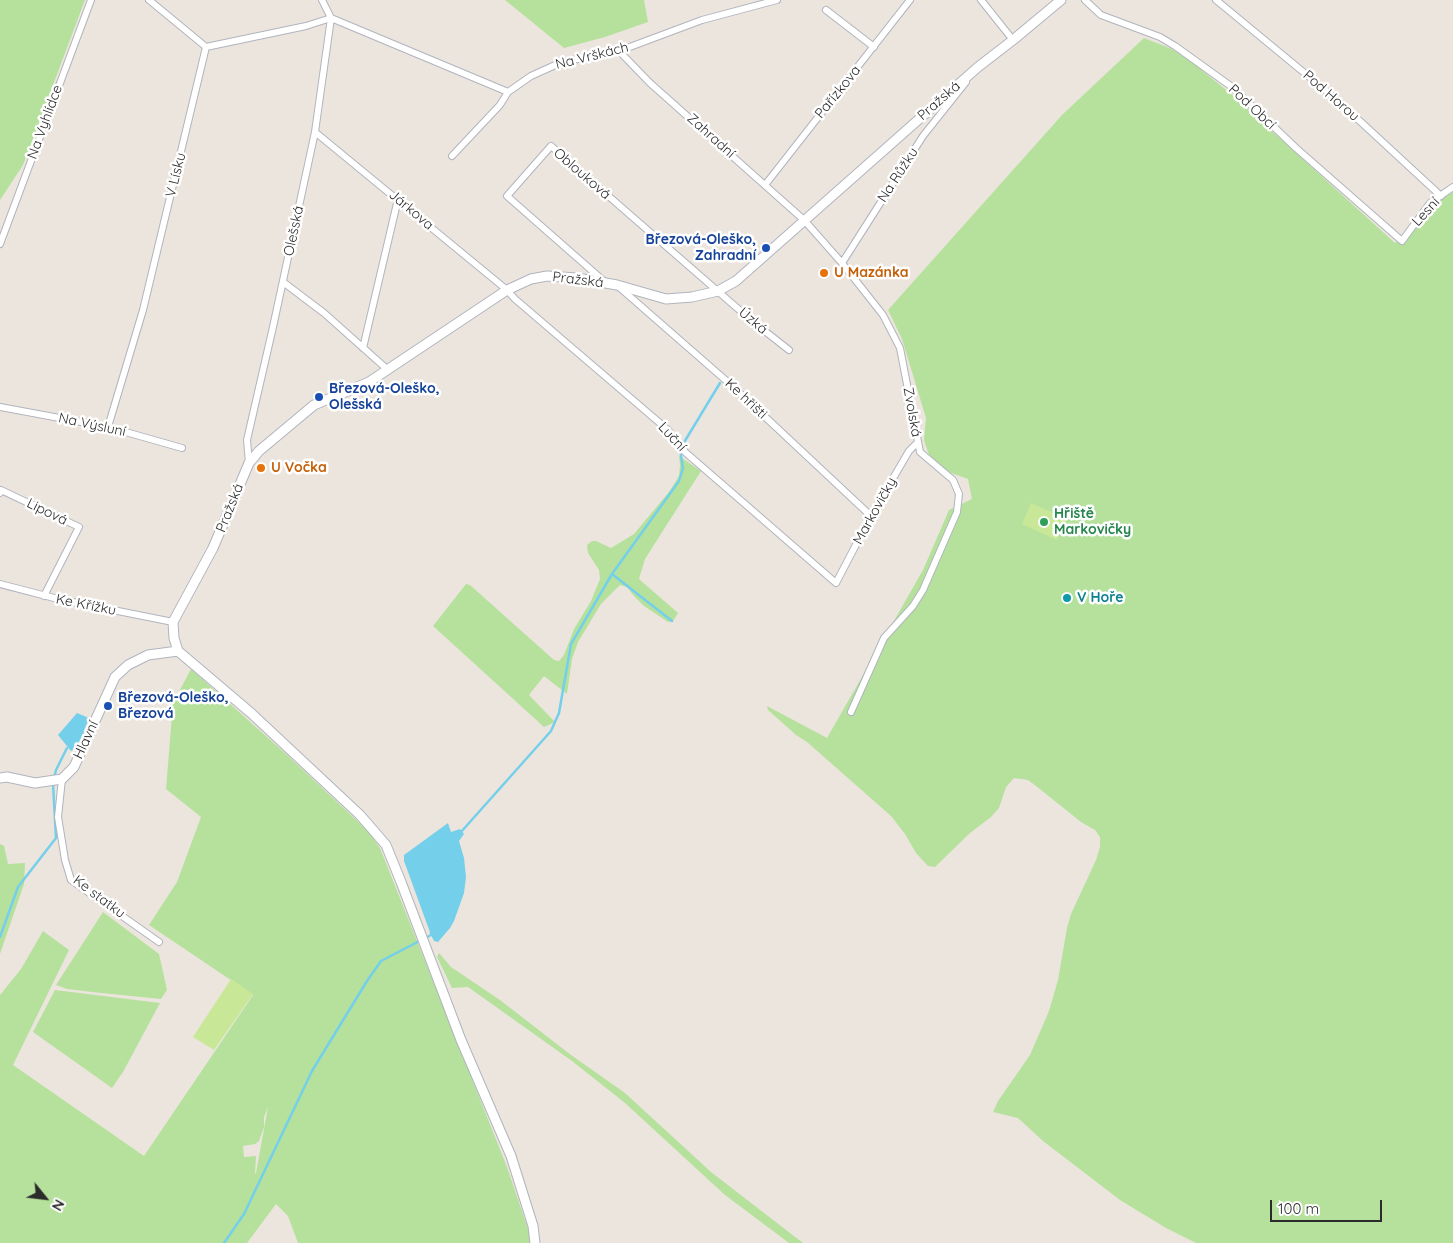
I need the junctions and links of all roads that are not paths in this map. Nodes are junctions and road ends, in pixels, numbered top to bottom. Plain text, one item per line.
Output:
1 (90, 0) edge
2 (149, 0) edge
3 (322, 0) edge
4 (777, 0) edge
5 (910, 0) edge
6 (980, 0) edge
7 (1060, 0) edge
8 (1085, 0) edge
9 (1216, 0) edge
10 (826, 10) dead end
11 (331, 18) junction
12 (1013, 40) junction
13 (206, 47) junction
14 (874, 47) junction
15 (619, 52) junction
16 (978, 67) junction
17 (508, 92) junction
18 (315, 132) junction
19 (452, 156) dead end
20 (765, 184) junction
21 (1453, 187) edge
22 (1441, 196) junction
23 (398, 199) junction
24 (804, 220) junction
25 (1402, 241) joint
26 (0, 244) edge
27 (842, 262) junction
28 (283, 282) junction
29 (606, 283) junction
30 (616, 285) junction
31 (507, 290) junction
32 (718, 291) junction
33 (362, 348) junction
34 (789, 350) dead end
35 (388, 370) junction
36 (0, 407) edge
37 (108, 427) junction
38 (918, 442) junction
39 (182, 448) dead end
40 (249, 463) junction
41 (0, 493) edge
42 (871, 516) junction
43 (836, 583) joint
44 (0, 584) edge
45 (44, 596) junction
46 (173, 622) junction
47 (178, 652) junction
48 (851, 712) dead end
49 (0, 778) edge
50 (62, 779) junction
51 (158, 942) dead end
52 (535, 1243) edge

1 - 26 street, Na Vyhlídce
2 - 13 street
3 - 11 street
4 - 15 street, Na Vrškách
5 - 14 street, Pařízkova
6 - 12 street
7 - 12 street, Pražská
8 - 25 street, Pod Obcí
9 - 22 street, Pod Horou
10 - 14 street
11 - 13 street
11 - 17 street
11 - 18 street, Olešská
12 - 16 street, Pražská
13 - 37 street, V Lísku
14 - 20 street, Pařízkova
15 - 17 street, Na Vrškách
15 - 20 street, Zahradní
16 - 24 street, Pražská
16 - 27 street, Na Růžku
17 - 19 street, Na Vrškách
18 - 23 street, Járkova
18 - 28 street, Olešská
20 - 24 street, Zahradní
21 - 22 street, Lesní
22 - 25 street, Lesní
23 - 31 street, Járkova
23 - 33 street
24 - 27 street, Zvolská
24 - 32 street, Pražská
27 - 38 street, Zvolská
28 - 33 street
28 - 40 street, Olešská
29 - 30 street, Pražská
29 - 31 street, Pražská
29 - 32 street, Oblouková
30 - 32 street, Pražská
30 - 42 street, Ke hřišti
31 - 35 street, Pražská
31 - 43 street, Luční
32 - 34 street, Úzká
33 - 35 street
35 - 40 street, Pražská
36 - 37 street, Na Výsluní
37 - 39 street, Na Výsluní
38 - 42 street, Markovičky
38 - 48 street, Zvolská
40 - 46 street, Pražská
41 - 45 street, Lipová
42 - 43 street, Markovičky
44 - 45 street, Ke Křížku
45 - 46 street, Ke Křížku
46 - 47 street
47 - 50 street, Hlavní
47 - 52 street
49 - 50 street
50 - 51 street, Ke statku

